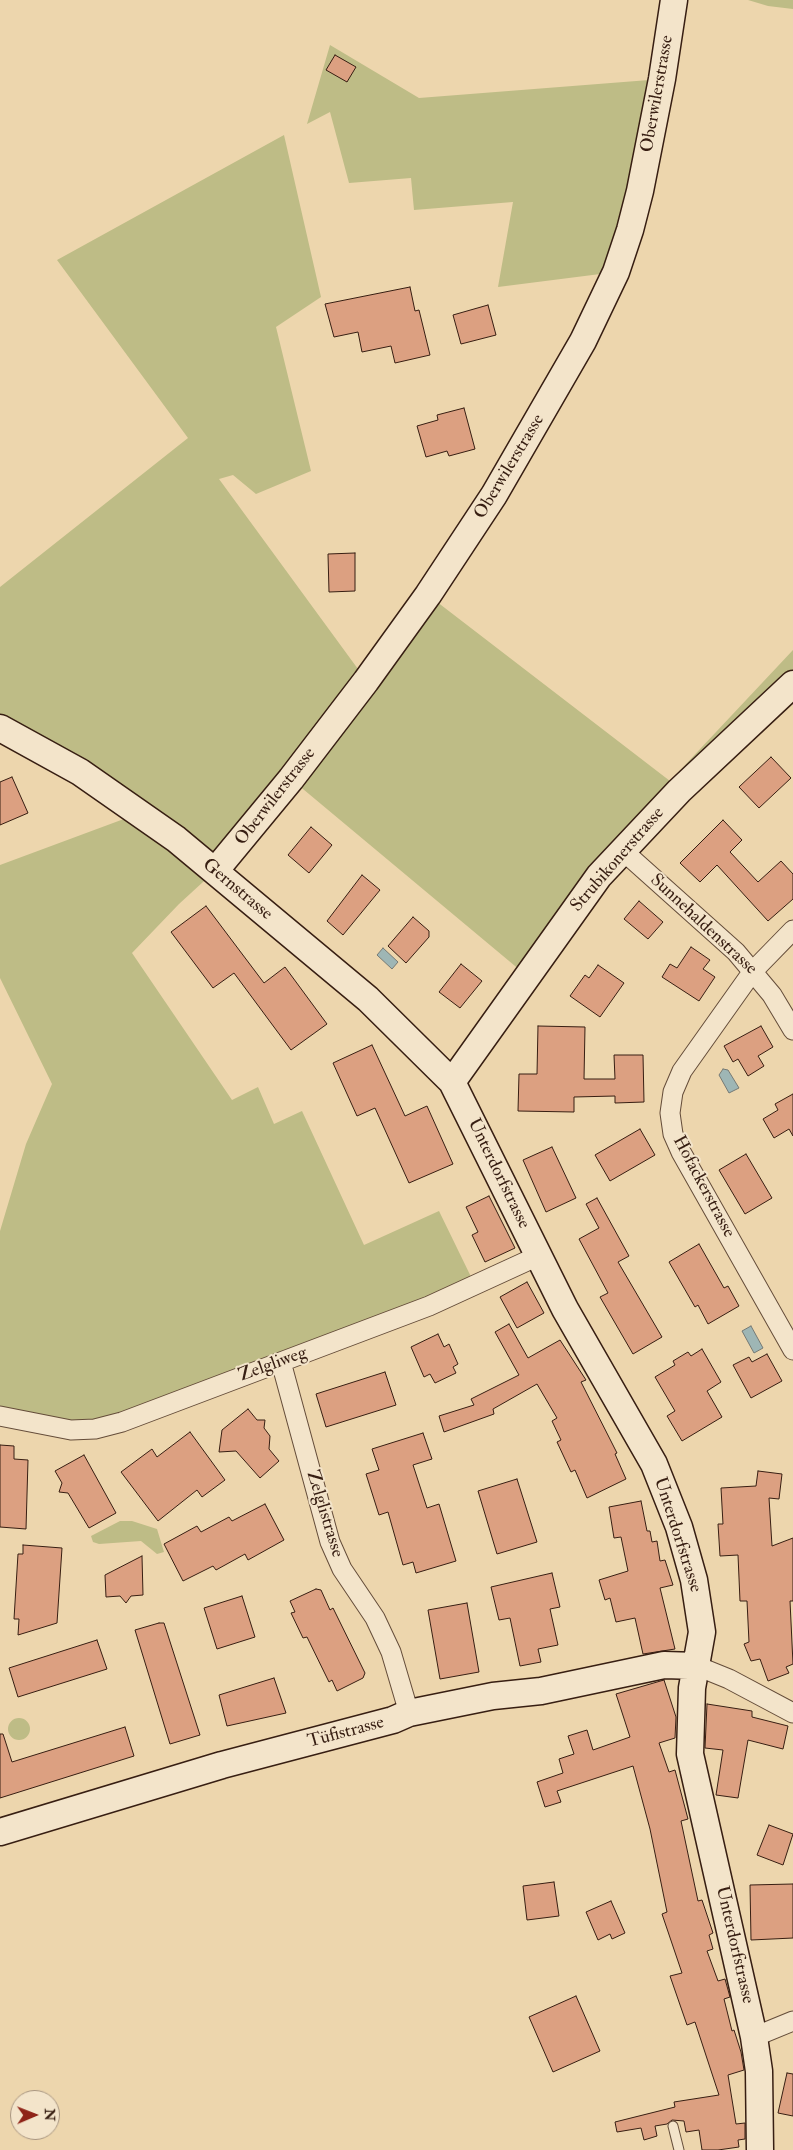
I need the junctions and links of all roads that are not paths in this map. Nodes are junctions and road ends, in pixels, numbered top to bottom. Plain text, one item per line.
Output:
1 (674, 0) edge
2 (793, 684) edge
3 (0, 728) edge
4 (622, 850) junction
5 (215, 872) junction
6 (793, 930) edge
7 (753, 971) junction
8 (793, 1030) edge
9 (452, 1082) junction
10 (538, 1256) junction
11 (793, 1350) edge
12 (280, 1362) junction
13 (0, 1416) edge
14 (697, 1666) junction
15 (409, 1713) junction
16 (793, 1713) edge
17 (0, 1832) edge
18 (793, 2021) edge
19 (754, 2037) junction
20 (673, 2126) dead end
21 (679, 2150) edge
22 (760, 2150) edge

1 - 5 street, Oberwilerstrasse
2 - 4 street, Strubikonerstrasse
3 - 5 street, Gernstrasse
4 - 7 street, Sunnehaldenstrasse
4 - 9 street, Strubikonerstrasse
5 - 9 street, Gernstrasse
6 - 7 street, Hofackerstrasse
7 - 8 street, Sunnehaldenstrasse
7 - 11 street, Hofackerstrasse
9 - 10 street, Unterdorfstrasse
10 - 12 street, Zelgliweg
10 - 14 street, Unterdorfstrasse
12 - 13 street, Zelgliweg
12 - 15 street, Zelglistrasse
14 - 15 street, Tüfistrasse
14 - 16 street
14 - 19 street, Unterdorfstrasse
15 - 17 street, Tüfistrasse
18 - 19 street
19 - 22 street, Unterdorfstrasse
20 - 21 lane

